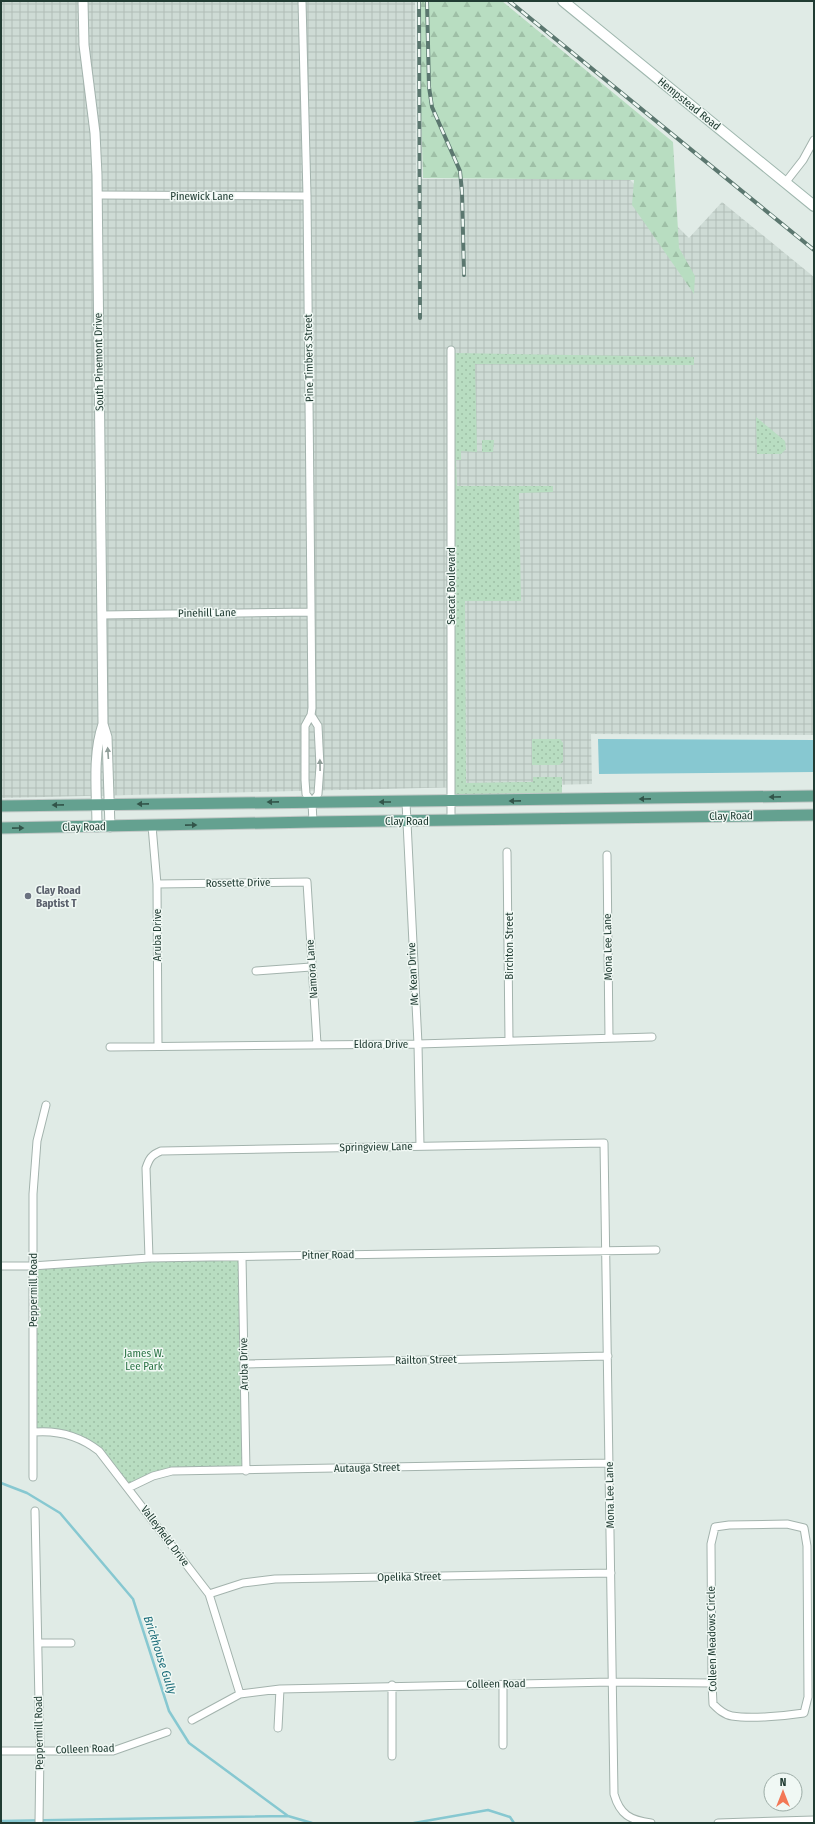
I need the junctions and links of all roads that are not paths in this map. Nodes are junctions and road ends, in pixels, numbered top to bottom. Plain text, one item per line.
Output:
1 (84, 1) edge
2 (302, 1) edge
3 (563, 1) edge
4 (814, 140) edge
5 (785, 183) junction
6 (97, 195) junction
7 (307, 196) junction
8 (814, 206) edge
9 (451, 350) dead end
10 (311, 612) junction
11 (102, 615) junction
12 (311, 714) junction
13 (103, 724) junction
14 (814, 796) edge
15 (746, 797) junction
16 (574, 800) junction
17 (312, 802) junction
18 (406, 802) junction
19 (450, 802) junction
20 (97, 805) junction
21 (110, 805) junction
22 (1, 806) edge
23 (814, 815) edge
24 (747, 816) junction
25 (574, 819) junction
26 (407, 821) junction
27 (451, 821) junction
28 (313, 822) junction
29 (152, 826) junction
30 (97, 827) junction
31 (110, 827) junction
32 (1, 828) edge
33 (507, 852) dead end
34 (607, 855) dead end
35 (157, 884) junction
36 (308, 895) joint
37 (311, 967) junction
38 (256, 971) dead end
39 (652, 1037) dead end
40 (609, 1038) junction
41 (509, 1041) junction
42 (317, 1044) junction
43 (418, 1044) junction
44 (158, 1045) junction
45 (110, 1047) dead end
46 (46, 1105) dead end
47 (604, 1144) joint
48 (420, 1146) junction
49 (606, 1250) junction
50 (656, 1250) dead end
51 (242, 1257) junction
52 (149, 1258) junction
53 (1, 1266) edge
54 (32, 1266) junction
55 (608, 1356) junction
56 (244, 1364) junction
57 (34, 1432) junction
58 (609, 1463) junction
59 (246, 1471) junction
60 (33, 1477) dead end
61 (128, 1488) junction
62 (34, 1511) dead end
63 (611, 1573) junction
64 (209, 1594) junction
65 (38, 1643) junction
66 (71, 1643) dead end
67 (611, 1682) junction
68 (712, 1683) junction
69 (503, 1684) junction
70 (392, 1686) junction
71 (280, 1688) junction
72 (240, 1694) junction
73 (192, 1720) dead end
74 (278, 1728) dead end
75 (167, 1732) dead end
76 (503, 1745) dead end
77 (40, 1751) junction
78 (1, 1752) edge
79 (392, 1756) dead end
80 (814, 1820) edge
81 (773, 1822) edge
82 (40, 1823) edge
83 (651, 1823) edge
84 (718, 1823) edge

1 - 6 street, South Pinemont Drive
2 - 7 street, Pine Timbers Street
3 - 5 main road, Hempstead Road
4 - 5 street
5 - 8 main road, Hempstead Road
6 - 7 street, Pinewick Lane
6 - 11 street, South Pinemont Drive
7 - 10 street, Pine Timbers Street
9 - 19 street, Seacat Boulevard
10 - 11 street, Pinehill Lane
10 - 12 street, Pine Timbers Street
11 - 13 street, South Pinemont Drive
12 - 17 street, Pine Timbers Street
17 -> 12 street, Pine Timbers Street
13 - 20 street, South Pinemont Drive
21 -> 13 street, South Pinemont Drive
14 -> 15 main road, Clay Road
15 -> 16 main road, Clay Road
15 - 24 main road
16 -> 19 main road, Clay Road
16 - 25 main road
18 -> 17 main road, Clay Road
17 -> 21 main road, Clay Road
17 - 28 street, Pine Timbers Street
18 - 19 main road, Clay Road
18 - 26 street, Mc Kean Drive
19 - 27 street, Seacat Boulevard
20 - 21 main road, Clay Road
20 -> 22 main road, Clay Road
20 - 30 street, South Pinemont Drive
21 - 31 street, South Pinemont Drive
23 - 24 main road, Clay Road
24 - 25 main road, Clay Road
25 - 27 main road, Clay Road
26 - 27 main road, Clay Road
26 - 28 main road, Clay Road
26 - 43 street, Mc Kean Drive
29 -> 28 main road, Clay Road
29 - 31 main road, Clay Road
29 - 35 street, Aruba Drive
30 - 31 main road, Clay Road
32 -> 30 main road, Clay Road
33 - 41 street, Birchton Street
34 - 40 street, Mona Lee Lane
35 - 36 street, Rossette Drive
35 - 44 street, Aruba Drive
36 - 37 street, Namora Lane
37 - 38 street
37 - 42 street, Namora Lane
39 - 40 street, Eldora Drive
40 - 41 street, Eldora Drive
41 - 43 street, Eldora Drive
42 - 43 street, Eldora Drive
42 - 44 street, Eldora Drive
43 - 48 street, Mc Kean Drive
44 - 45 street, Eldora Drive
46 - 54 street, Peppermill Road
47 - 48 street, Springview Lane
47 - 49 street, Mona Lee Lane
48 - 52 street, Springview Lane
49 - 50 street, Pitner Road
49 - 51 street, Pitner Road
49 - 55 street, Mona Lee Lane
51 - 52 street, Pitner Road
51 - 56 street, Aruba Drive
52 - 54 street, Pitner Road
53 - 54 street, Pitner Road
54 - 57 street, Peppermill Road
55 - 56 street, Railton Street
55 - 58 street, Mona Lee Lane
56 - 59 street, Aruba Drive
57 - 60 street, Peppermill Road
57 - 61 street, Valleyfield Drive
58 - 59 street, Autauga Street
58 - 63 street, Mona Lee Lane
59 - 61 street, Autauga Street
61 - 64 street, Valleyfield Drive
62 - 65 street, Peppermill Road
63 - 64 street, Opelika Street
63 - 67 street, Mona Lee Lane
64 - 72 street, Valleyfield Drive
65 - 66 street
65 - 77 street, Peppermill Road
67 - 68 street, Colleen Road
67 - 69 street, Colleen Road
67 - 83 street, Mona Lee Lane
68 - 68 street, Colleen Meadows Circle
69 - 70 street, Colleen Road
69 - 76 street
70 - 71 street, Colleen Road
70 - 79 street
71 - 72 street, Colleen Road
71 - 74 street
72 - 73 street, Colleen Road
75 - 77 street, Colleen Road
77 - 78 street, Colleen Road
77 - 82 street, Peppermill Road
80 - 81 street
81 - 84 street

